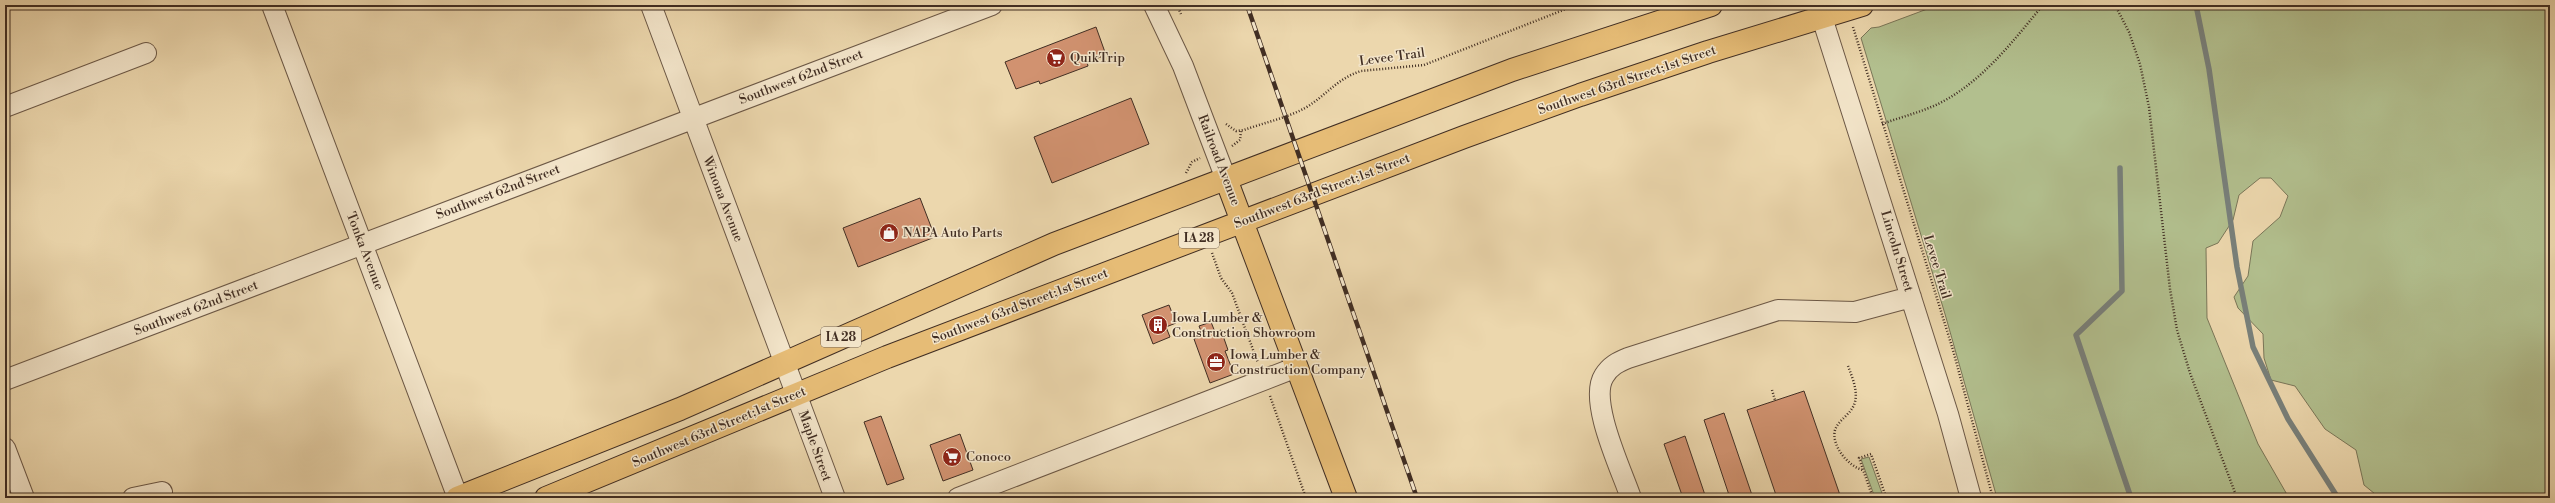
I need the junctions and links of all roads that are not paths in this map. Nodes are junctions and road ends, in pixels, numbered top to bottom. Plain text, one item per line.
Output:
1 (272, 5) edge
2 (650, 5) edge
3 (992, 5) edge
4 (1154, 5) edge
5 (1711, 5) edge
6 (1862, 5) edge
7 (1820, 11) edge
8 (146, 53) dead end
9 (5, 107) edge
10 (693, 118) junction
11 (1226, 179) junction
12 (1242, 220) junction
13 (362, 244) junction
14 (1911, 297) junction
15 (784, 362) junction
16 (1297, 367) junction
17 (5, 380) edge
18 (796, 394) junction
19 (5, 448) edge
20 (162, 492) dead end
21 (24, 498) edge
22 (133, 498) edge
23 (457, 498) edge
24 (546, 498) edge
25 (835, 498) edge
26 (958, 498) edge
27 (1346, 498) edge
28 (1631, 498) edge
29 (1972, 498) edge

1 - 13 street, Tonka Avenue
2 - 10 street, Winona Avenue
3 - 10 street, Southwest 62nd Street
4 - 11 street, Railroad Avenue
5 - 11 main road, IA 28
6 - 7 main road, Southwest 63rd Street;1st Street / IA 28
7 - 12 main road, Southwest 63rd Street;1st Street / IA 28
7 - 14 street, Lincoln Street
8 - 9 street
10 - 13 street, Southwest 62nd Street
10 - 15 street, Winona Avenue
11 - 12 main road, Railroad Avenue
11 - 15 main road, IA 28
12 - 16 main road, Railroad Avenue
12 - 18 main road, Southwest 63rd Street;1st Street / IA 28
13 - 17 street, Southwest 62nd Street
13 - 23 street, Tonka Avenue
14 - 28 street
14 - 29 street, Lincoln Street
15 - 18 street, Winona Avenue
15 - 23 main road, IA 28
16 - 26 street
16 - 27 main road, Railroad Avenue
18 - 24 main road, Southwest 63rd Street;1st Street / IA 28
18 - 25 street, Maple Street
19 - 21 street
20 - 22 street

